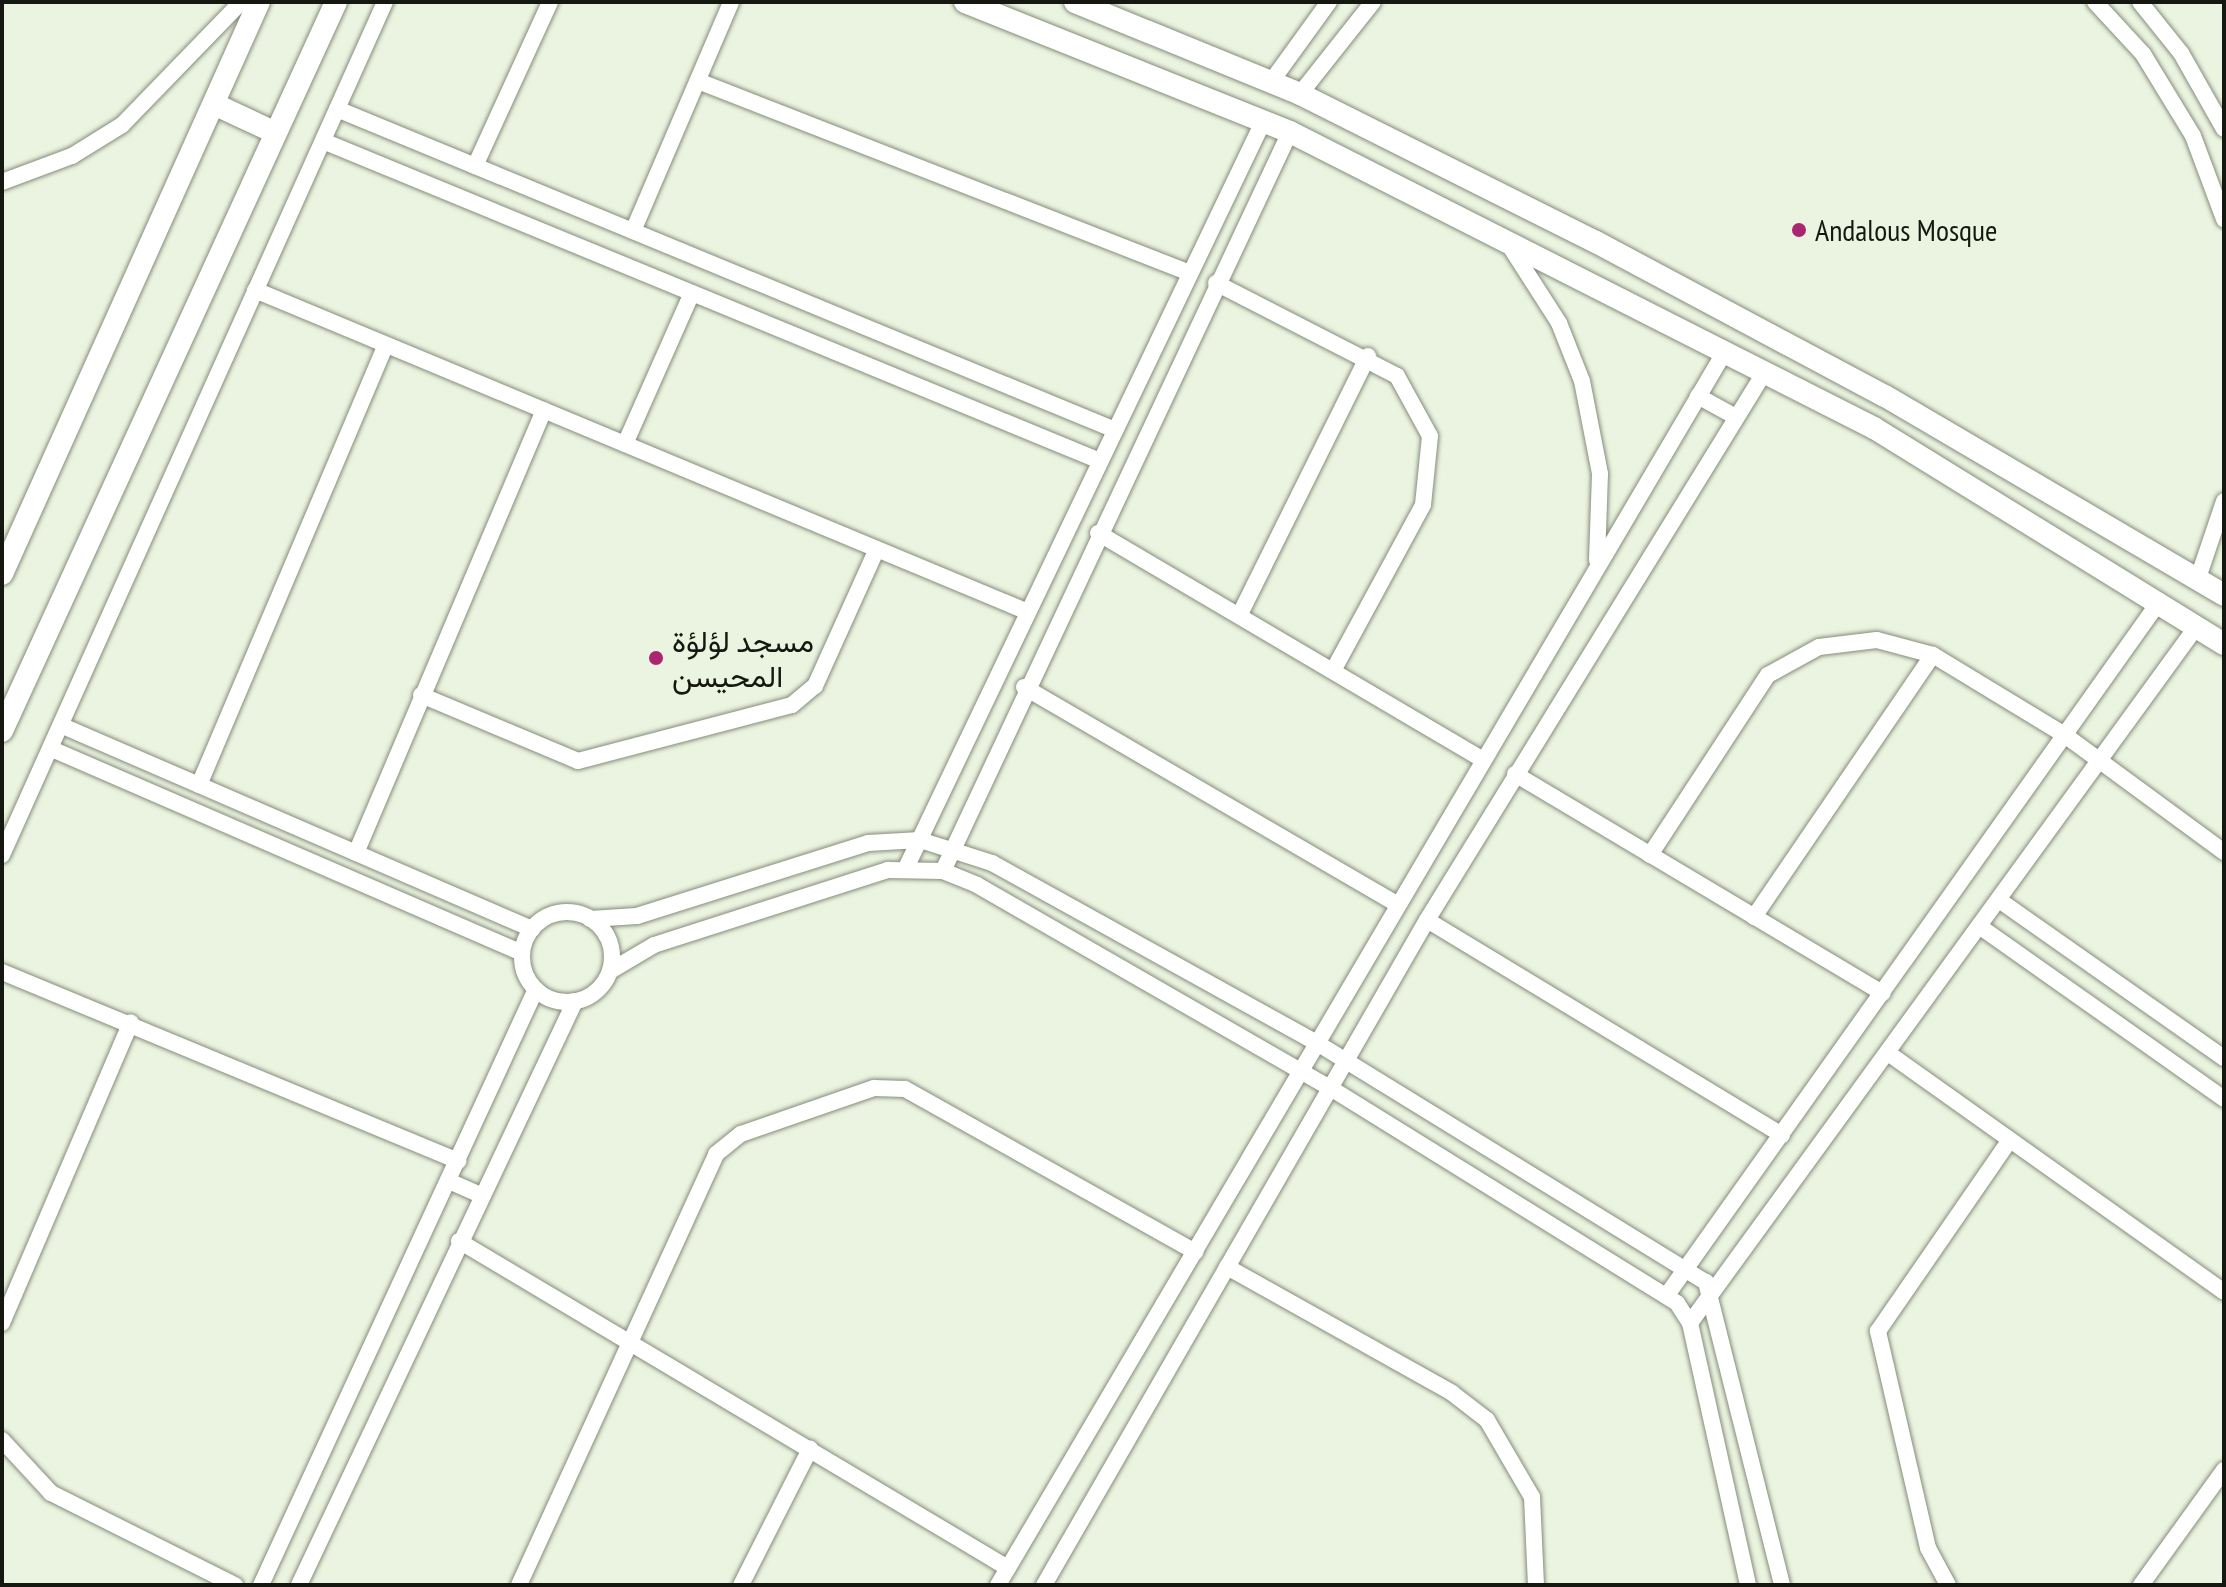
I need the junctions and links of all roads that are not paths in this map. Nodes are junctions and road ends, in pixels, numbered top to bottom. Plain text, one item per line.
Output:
1 (241, 2) edge
2 (259, 2) edge
3 (336, 2) edge
4 (385, 2) edge
5 (550, 2) edge
6 (731, 2) edge
7 (965, 2) edge
8 (1075, 2) edge
9 (1329, 2) edge
10 (1373, 2) edge
11 (2095, 2) edge
12 (2140, 2) edge
13 (1111, 8) edge
14 (1062, 37) junction
15 (698, 81) junction
16 (1271, 82) junction
17 (1300, 94) junction
18 (214, 104) junction
19 (337, 109) junction
20 (1263, 122) junction
21 (2224, 129) edge
22 (1290, 132) junction
23 (276, 133) junction
24 (323, 141) junction
25 (475, 166) junction
26 (2, 182) edge
27 (2224, 219) edge
28 (633, 231) junction
29 (1508, 244) junction
30 (1190, 273) junction
31 (1216, 283) junction
32 (255, 290) junction
33 (692, 293) junction
34 (386, 345) junction
35 (1724, 353) junction
36 (1368, 356) junction
37 (1764, 373) junction
38 (1698, 396) junction
39 (544, 410) junction
40 (1736, 417) junction
41 (1115, 430) junction
42 (625, 444) junction
43 (1100, 461) junction
44 (2224, 501) edge
45 (1098, 533) junction
46 (877, 549) junction
47 (1596, 568) junction
48 (2, 574) edge
49 (2198, 578) junction
50 (2224, 595) edge
51 (2159, 602) junction
52 (1028, 612) junction
53 (1240, 614) junction
54 (2197, 626) junction
55 (2224, 644) edge
56 (1933, 655) junction
57 (1334, 669) junction
58 (1024, 687) junction
59 (421, 695) junction
60 (65, 727) junction
61 (2, 731) edge
62 (2066, 736) junction
63 (54, 750) junction
64 (1481, 759) junction
65 (2100, 761) junction
66 (1515, 774) junction
67 (199, 785) junction
68 (920, 840) junction
69 (951, 846) junction
70 (2224, 852) edge
71 (356, 853) junction
72 (2, 855) edge
73 (1650, 855) junction
74 (906, 868) junction
75 (943, 871) junction
76 (1999, 900) junction
77 (1398, 905) junction
78 (1754, 917) junction
79 (590, 919) junction
80 (1427, 920) junction
81 (1979, 926) junction
82 (532, 929) junction
83 (522, 953) junction
84 (610, 971) junction
85 (2, 972) edge
86 (536, 989) junction
87 (1883, 993) junction
88 (575, 1001) junction
89 (131, 1022) junction
90 (1317, 1043) junction
91 (1888, 1053) junction
92 (2224, 1058) edge
93 (1349, 1062) junction
94 (1301, 1070) junction
95 (1332, 1089) junction
96 (2224, 1099) edge
97 (1782, 1135) junction
98 (2010, 1140) junction
99 (458, 1161) junction
100 (449, 1181) junction
101 (481, 1195) junction
102 (459, 1241) junction
103 (1195, 1252) junction
104 (1227, 1267) junction
105 (1687, 1267) junction
106 (1713, 1292) junction
107 (2224, 1292) edge
108 (1667, 1295) junction
109 (2, 1323) edge
110 (1690, 1323) junction
111 (630, 1342) junction
112 (2, 1440) edge
113 (810, 1449) junction
114 (2224, 1470) edge
115 (1008, 1568) junction
116 (235, 1585) edge
117 (261, 1585) edge
118 (299, 1585) edge
119 (519, 1585) edge
120 (741, 1585) edge
121 (998, 1585) edge
122 (1044, 1585) edge
123 (1536, 1585) edge
124 (1748, 1585) edge
125 (1782, 1585) edge
126 (1948, 1585) edge
127 (2141, 1585) edge

1 - 26 street
2 - 18 street
3 - 23 street
4 - 19 street
5 - 25 street
6 - 15 street
7 - 14 street
8 - 13 street
8 - 14 street
9 - 16 street
10 - 17 street
11 - 27 street
12 - 21 street
13 - 16 street
14 - 20 street
15 - 28 street
15 - 30 street
16 - 17 street
17 - 49 street
18 - 23 street
18 - 48 street
19 - 24 street
19 - 25 street
20 - 22 street
20 - 30 street
22 - 29 street
22 - 31 street
23 - 61 street
24 - 32 street
24 - 33 street
25 - 28 street
28 - 41 street
29 - 35 street
29 - 47 street
30 - 41 street
31 - 36 street
31 - 45 street
32 - 34 street
32 - 60 street
33 - 42 street
33 - 43 street
34 - 39 street
34 - 67 street
35 - 37 street
35 - 38 street
36 - 53 street
36 - 57 street
37 - 40 street
37 - 51 street
38 - 40 street
38 - 47 street
39 - 42 street
39 - 59 street
40 - 66 street
41 - 43 street
42 - 46 street
43 - 52 street
44 - 49 street
45 - 53 street
45 - 58 street
46 - 52 street
46 - 59 street
47 - 64 street
49 - 50 street
51 - 54 street
51 - 62 street
52 - 68 street
53 - 57 street
54 - 55 street
54 - 65 street
56 - 62 street
56 - 73 street
56 - 78 street
57 - 64 street
58 - 69 street
58 - 77 street
59 - 71 street
60 - 63 street
60 - 67 street
62 - 65 street
62 - 87 street
63 - 72 street
63 - 83 street
64 - 77 street
65 - 70 street
65 - 76 street
66 - 73 street
66 - 80 street
67 - 71 street
68 - 69 street
68 - 74 street
68 - 79 street
69 - 75 street
69 - 90 street
71 - 82 street
73 - 78 street
74 - 75 street
74 - 84 street
75 - 94 street
76 - 81 street
76 - 92 street
77 - 90 street
78 - 87 street
79 - 82 street
79 - 84 street
80 - 93 street
80 - 97 street
81 - 91 street
81 - 96 street
82 - 83 street
83 - 86 street
84 - 88 street
85 - 89 street
86 - 88 street
86 - 99 street
87 - 97 street
88 - 101 street
89 - 99 street
89 - 109 street
90 - 93 street
90 - 94 street
91 - 98 street
91 - 106 street
93 - 95 street
93 - 105 street
94 - 95 street
94 - 103 street
95 - 104 street
95 - 108 street
97 - 105 street
98 - 107 street
98 - 126 street
99 - 100 street
100 - 101 street
100 - 117 street
101 - 102 street
102 - 111 street
102 - 118 street
103 - 111 street
103 - 115 street
104 - 122 street
104 - 123 street
105 - 106 street
105 - 108 street
106 - 110 street
106 - 125 street
108 - 110 street
110 - 124 street
111 - 113 street
111 - 119 street
112 - 116 street
113 - 115 street
113 - 120 street
114 - 127 street
115 - 121 street

